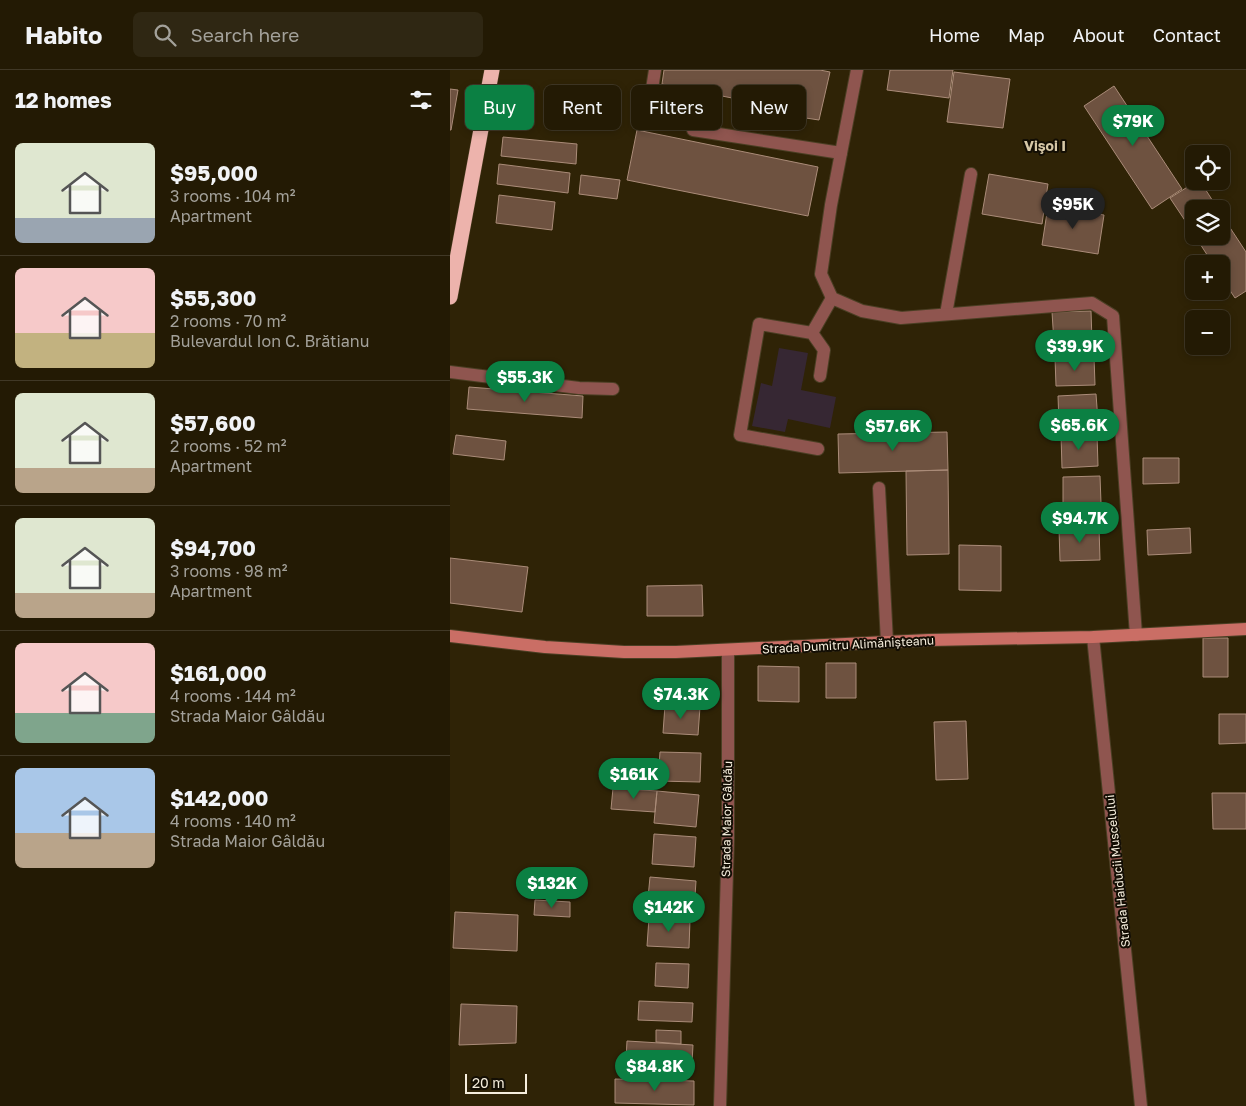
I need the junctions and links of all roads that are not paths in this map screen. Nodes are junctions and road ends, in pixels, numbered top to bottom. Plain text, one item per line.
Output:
1 (492, 70) edge
2 (655, 70) edge
3 (857, 70) edge
4 (653, 85) edge
5 (693, 130) dead end
6 (841, 153) junction
7 (971, 174) dead end
8 (450, 297) edge
9 (832, 298) junction
10 (946, 314) junction
11 (812, 333) junction
12 (450, 372) edge
13 (820, 376) dead end
14 (613, 389) dead end
15 (818, 449) dead end
16 (879, 488) dead end
17 (1246, 630) edge
18 (1136, 635) junction
19 (450, 636) edge
20 (1093, 637) junction
21 (887, 642) junction
22 (728, 651) junction
23 (720, 1106) edge
24 (1141, 1106) edge

1 - 8 highway
2 - 4 street
3 - 6 street
5 - 6 street
6 - 9 street
7 - 10 street
9 - 10 street
9 - 11 street
10 - 18 street
11 - 13 street
11 - 15 street
12 - 14 street
16 - 21 street
17 - 18 street, Strada Dumitru Alimănișteanu
18 - 20 street, Strada Dumitru Alimănișteanu
19 - 22 street, Strada Dumitru Alimănișteanu
20 - 21 street, Strada Dumitru Alimănișteanu
20 - 24 street, Strada Haiducii Muscelului
21 - 22 street, Strada Dumitru Alimănișteanu
22 - 23 street, Strada Maior Gâldău

